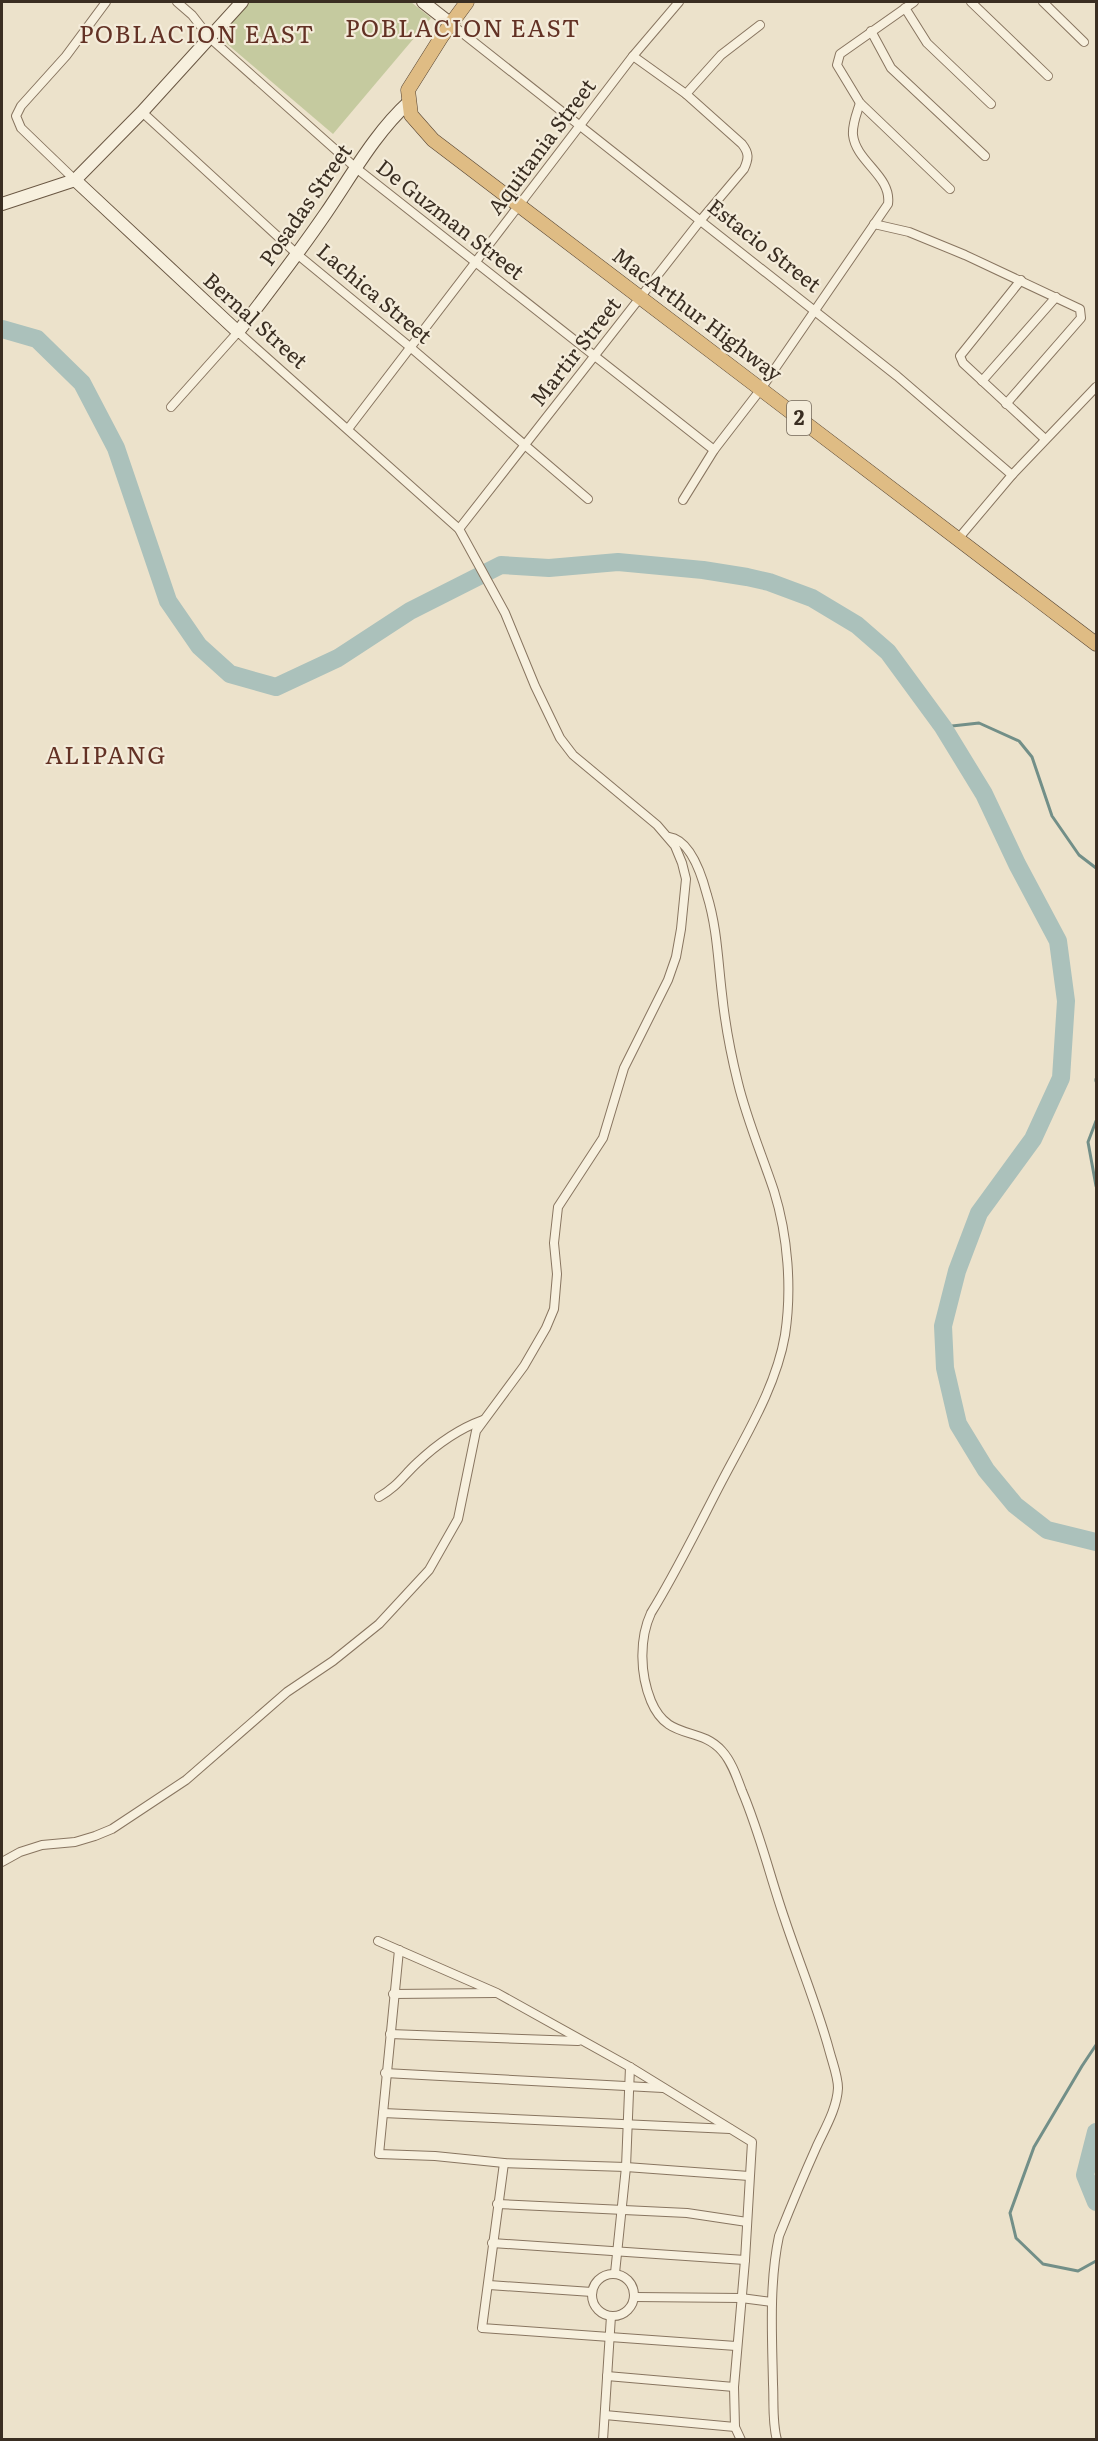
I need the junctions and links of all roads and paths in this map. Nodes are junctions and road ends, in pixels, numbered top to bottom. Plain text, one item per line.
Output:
1 (106, 2) edge
2 (177, 2) edge
3 (242, 2) edge
4 (423, 2) edge
5 (467, 2) edge
6 (679, 2) edge
7 (914, 2) edge
8 (971, 2) edge
9 (1043, 2) edge
10 (905, 8) junction
11 (451, 24) junction
12 (760, 25) dead end
13 (871, 31) junction
14 (210, 38) junction
15 (1084, 42) dead end
16 (633, 56) junction
17 (1048, 76) dead end
18 (686, 94) junction
19 (409, 102) junction
20 (860, 103) junction
21 (991, 104) dead end
22 (142, 112) junction
23 (581, 126) junction
24 (984, 156) dead end
25 (356, 168) junction
26 (75, 180) junction
27 (950, 189) dead end
28 (2, 204) edge
29 (518, 206) junction
30 (700, 221) junction
31 (874, 224) junction
32 (298, 255) junction
33 (476, 264) junction
34 (1021, 280) junction
35 (1056, 297) junction
36 (639, 299) junction
37 (814, 310) junction
38 (238, 332) junction
39 (410, 347) junction
40 (596, 356) junction
41 (982, 381) junction
42 (1096, 387) edge
43 (761, 389) junction
44 (1006, 404) junction
45 (171, 407) dead end
46 (348, 429) junction
47 (1045, 440) junction
48 (525, 447) junction
49 (714, 450) junction
50 (1012, 475) junction
51 (588, 500) dead end
52 (683, 500) dead end
53 (459, 529) junction
54 (958, 539) junction
55 (1096, 644) edge
56 (669, 837) junction
57 (483, 1420) junction
58 (379, 1497) dead end
59 (2, 1862) edge
60 (378, 1941) dead end
61 (399, 1950) junction
62 (497, 1993) junction
63 (393, 1994) junction
64 (390, 2034) junction
65 (582, 2041) junction
66 (630, 2067) junction
67 (385, 2073) junction
68 (630, 2086) junction
69 (665, 2088) junction
70 (383, 2113) junction
71 (627, 2125) junction
72 (733, 2129) junction
73 (504, 2163) junction
74 (626, 2167) junction
75 (748, 2176) junction
76 (497, 2204) junction
77 (623, 2211) junction
78 (747, 2222) junction
79 (492, 2243) junction
80 (618, 2251) junction
81 (745, 2260) junction
82 (615, 2273) junction
83 (489, 2285) junction
84 (592, 2292) junction
85 (635, 2297) junction
86 (741, 2298) junction
87 (772, 2302) junction
88 (610, 2316) junction
89 (609, 2336) junction
90 (736, 2346) junction
91 (607, 2376) junction
92 (734, 2387) junction
93 (605, 2415) junction
94 (735, 2427) junction
95 (603, 2439) edge
96 (741, 2439) edge
97 (777, 2439) edge

1 - 26 street, Bernal Street
2 - 14 street, De Guzman Street
3 - 14 main road
4 - 11 main road, Estacio Street
5 - 11 highway
6 - 16 street, Aquitania Street
7 - 10 street
8 - 17 street
9 - 15 street
10 - 13 street
10 - 21 street
11 - 19 highway
11 - 23 street, Estacio Street
12 - 18 street
13 - 20 street
13 - 24 street
14 - 22 main road
14 - 25 street, De Guzman Street
16 - 18 street
16 - 23 street, Aquitania Street
18 - 30 street, Martir Street
19 - 25 main road, Posadas Street
19 - 29 highway, MacArthur Highway / 2
20 - 27 street
20 - 31 street
22 - 26 main road
22 - 32 street, Lachica Street
23 - 29 street, Aquitania Street
23 - 30 street, Estacio Street
25 - 32 main road, Posadas Street
25 - 33 street, De Guzman Street
26 - 28 main road
26 - 38 main road, Bernal Street
29 - 33 street, Aquitania Street
29 - 36 highway, MacArthur Highway / 2
30 - 36 street, Martir Street
30 - 37 street, Estacio Street
31 - 34 street
31 - 37 street
32 - 38 main road, Posadas Street
32 - 39 street, Lachica Street
33 - 39 street, Aquitania Street
33 - 40 street, De Guzman Street
34 - 35 street
34 - 41 street
35 - 41 street
35 - 44 street
36 - 40 street, Martir Street
36 - 43 highway, MacArthur Highway / 2
37 - 43 street
37 - 50 street, Estacio Street
38 - 45 street
38 - 46 street, Bernal Street
39 - 46 street, Aquitania Street
39 - 48 street, Lachica Street
40 - 48 street, Martir Street
40 - 49 street, De Guzman Street
41 - 44 street
42 - 47 street
43 - 49 street
43 - 54 highway, MacArthur Highway / 2
44 - 47 street
46 - 53 street, Bernal Street
47 - 50 street
48 - 51 street, Lachica Street
48 - 53 street, Martir Street
49 - 52 street
50 - 54 street
53 - 56 street, Bernal Street
54 - 55 highway, MacArthur Highway / 2
56 - 57 street
56 - 87 street, Bernal Street
57 - 58 street
57 - 59 street
60 - 61 street
61 - 62 street
61 - 63 street
62 - 63 street
62 - 65 street
63 - 64 street
64 - 65 street
64 - 67 street
65 - 66 street
66 - 68 street
66 - 69 street
67 - 68 street
67 - 70 street
68 - 69 street
68 - 71 street
69 - 72 street
70 - 71 street
70 - 73 street
71 - 72 street
71 - 74 street
72 - 75 street
73 - 74 street
73 - 76 street
74 - 75 street
74 - 77 street
75 - 78 street
76 - 77 street
76 - 79 street
77 - 78 street
77 - 80 street
78 - 81 street
79 - 80 street
79 - 83 street
80 - 81 street
80 - 82 street
81 - 86 street
82 - 84 street
82 - 85 street
83 - 84 street
83 - 89 street
84 - 88 street
85 - 86 street
85 - 88 street
86 - 87 street
86 - 90 street
87 - 97 street, Bernal Street
88 - 89 street
89 - 90 street
89 - 91 street
90 - 92 street
91 - 92 street
91 - 93 street
92 - 94 street
93 - 94 street
93 - 95 street
94 - 96 street

